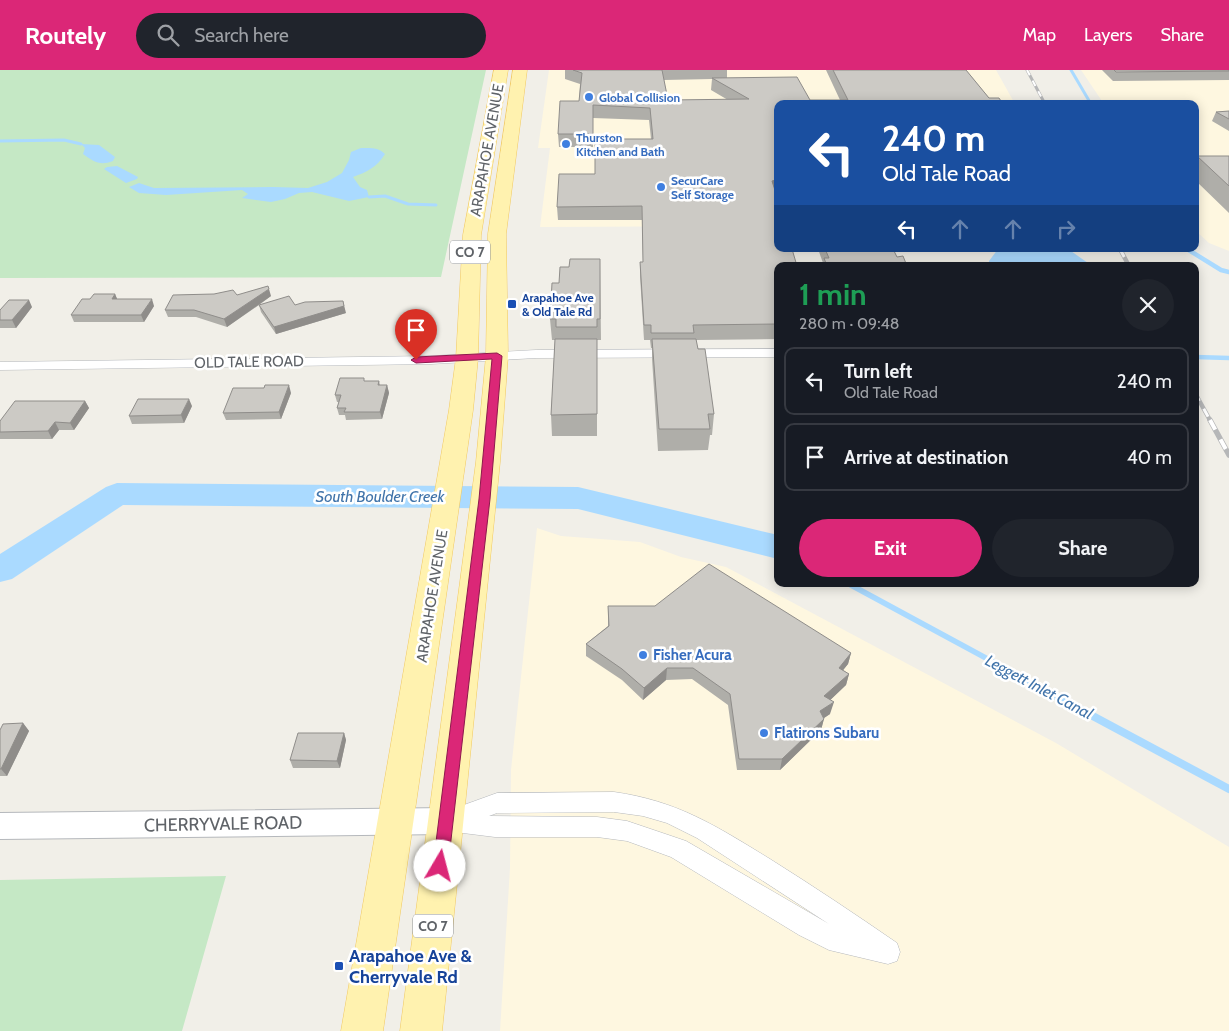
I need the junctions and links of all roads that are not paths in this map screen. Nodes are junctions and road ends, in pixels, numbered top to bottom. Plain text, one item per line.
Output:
1 (501, 70) edge
2 (520, 70) edge
3 (774, 353) edge
4 (497, 356) junction
5 (467, 358) junction
6 (0, 366) edge
7 (446, 821) junction
8 (396, 822) junction
9 (0, 826) edge
10 (362, 1031) edge
11 (421, 1031) edge

1 - 5 main road, ARAPAHOE AVENUE / CO 7
2 - 4 main road, ARAPAHOE AVENUE / CO 7
3 - 4 street, OLD TALE ROAD
4 - 5 street, OLD TALE ROAD
4 - 7 main road, ARAPAHOE AVENUE / CO 7
5 - 6 street, OLD TALE ROAD
5 - 8 main road, ARAPAHOE AVENUE / CO 7
7 - 7 street
7 - 8 street, CHERRYVALE ROAD
7 - 11 main road, ARAPAHOE AVENUE / CO 7
8 - 9 street, CHERRYVALE ROAD
8 - 10 main road, ARAPAHOE AVENUE / CO 7

